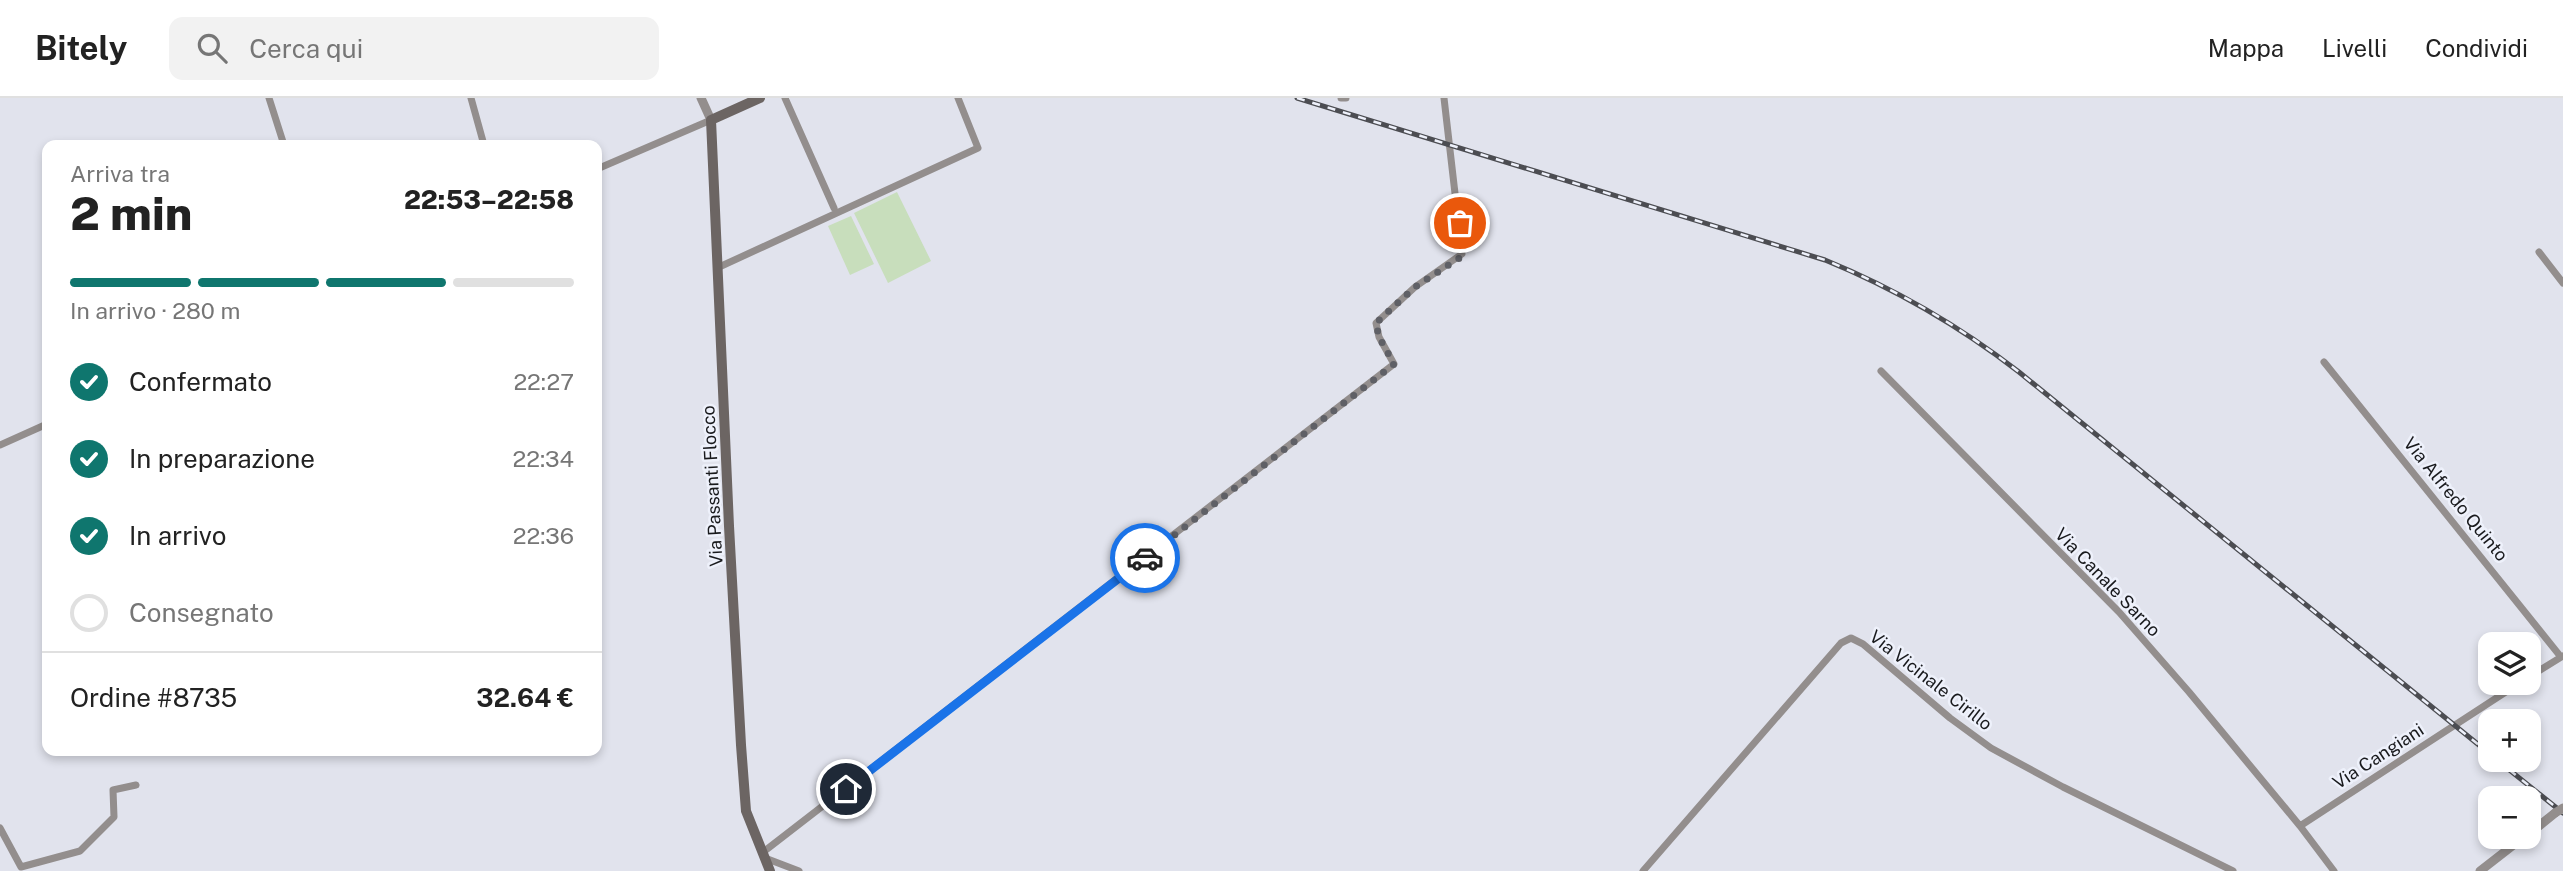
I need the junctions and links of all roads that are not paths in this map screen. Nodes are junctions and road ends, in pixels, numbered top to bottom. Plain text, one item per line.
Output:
1 (269, 98) edge
2 (471, 98) edge
3 (701, 98) edge
4 (760, 98) edge
5 (785, 98) edge
6 (958, 98) edge
7 (1444, 98) edge
8 (711, 120) junction
9 (282, 140) edge
10 (483, 140) edge
11 (602, 167) edge
12 (834, 208) dead end
13 (2539, 252) dead end
14 (717, 268) junction
15 (2563, 283) edge
16 (2324, 362) dead end
17 (1881, 371) dead end
18 (42, 426) edge
19 (0, 445) edge
20 (2562, 656) edge
21 (2541, 669) edge
22 (2501, 695) edge
23 (136, 785) dead end
24 (2559, 811) edge
25 (2541, 824) edge
26 (2300, 826) junction
27 (1, 833) edge
28 (2509, 849) edge
29 (763, 855) junction
30 (770, 871) edge
31 (799, 871) edge
32 (1643, 871) edge
33 (2233, 871) edge
34 (2334, 871) edge
35 (2480, 871) edge

1 - 9 street
2 - 10 street
3 - 8 street, Via Passanti Flocco
4 - 8 main road
5 - 12 street
6 - 14 street
7 - 29 street
8 - 11 street
8 - 14 main road, Via Passanti Flocco
13 - 15 street
14 - 29 main road, Via Passanti Flocco
16 - 20 street, Via Alfredo Quinto
17 - 26 street, Via Canale Sarno
18 - 19 street
20 - 21 street
22 - 26 street, Via Cangiani
23 - 27 street
24 - 25 street
26 - 34 street
28 - 35 street
29 - 30 main road, Via Passanti Flocco
29 - 31 street
32 - 33 street, Via Vicinale Cirillo

